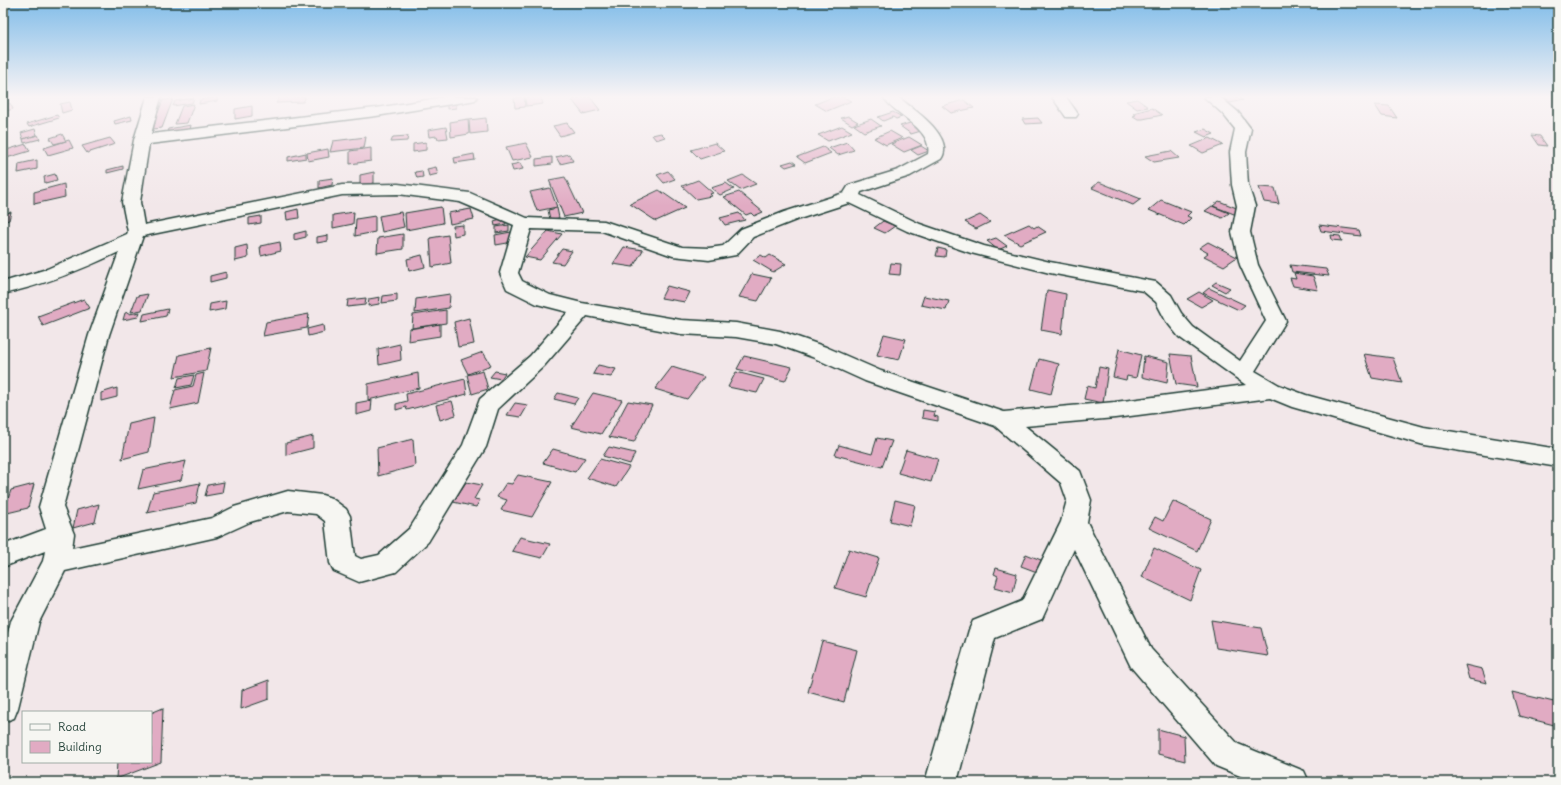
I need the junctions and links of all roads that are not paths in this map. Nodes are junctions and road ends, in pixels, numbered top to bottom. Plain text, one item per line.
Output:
1 (144, 134) edge
2 (196, 134) edge
3 (931, 134) edge
4 (1242, 134) edge
5 (142, 140) junction
6 (850, 197) junction
7 (524, 223) junction
8 (135, 235) junction
9 (3, 288) edge
10 (582, 309) junction
11 (1243, 374) junction
12 (1271, 390) junction
13 (1002, 420) junction
14 (1558, 458) edge
15 (1074, 522) junction
16 (61, 534) junction
17 (3, 556) edge
18 (56, 562) junction
19 (3, 708) edge
20 (941, 782) edge
21 (1293, 782) edge

1 - 5 street
2 - 5 street
3 - 6 street
4 - 11 street
5 - 8 street
6 - 7 street
6 - 11 street
7 - 8 street
7 - 10 street
8 - 9 street
8 - 16 street
10 - 13 street
10 - 18 street
11 - 12 street
12 - 13 street
12 - 14 street
13 - 15 street
15 - 20 street
15 - 21 street
16 - 17 street
16 - 18 street
18 - 19 street

